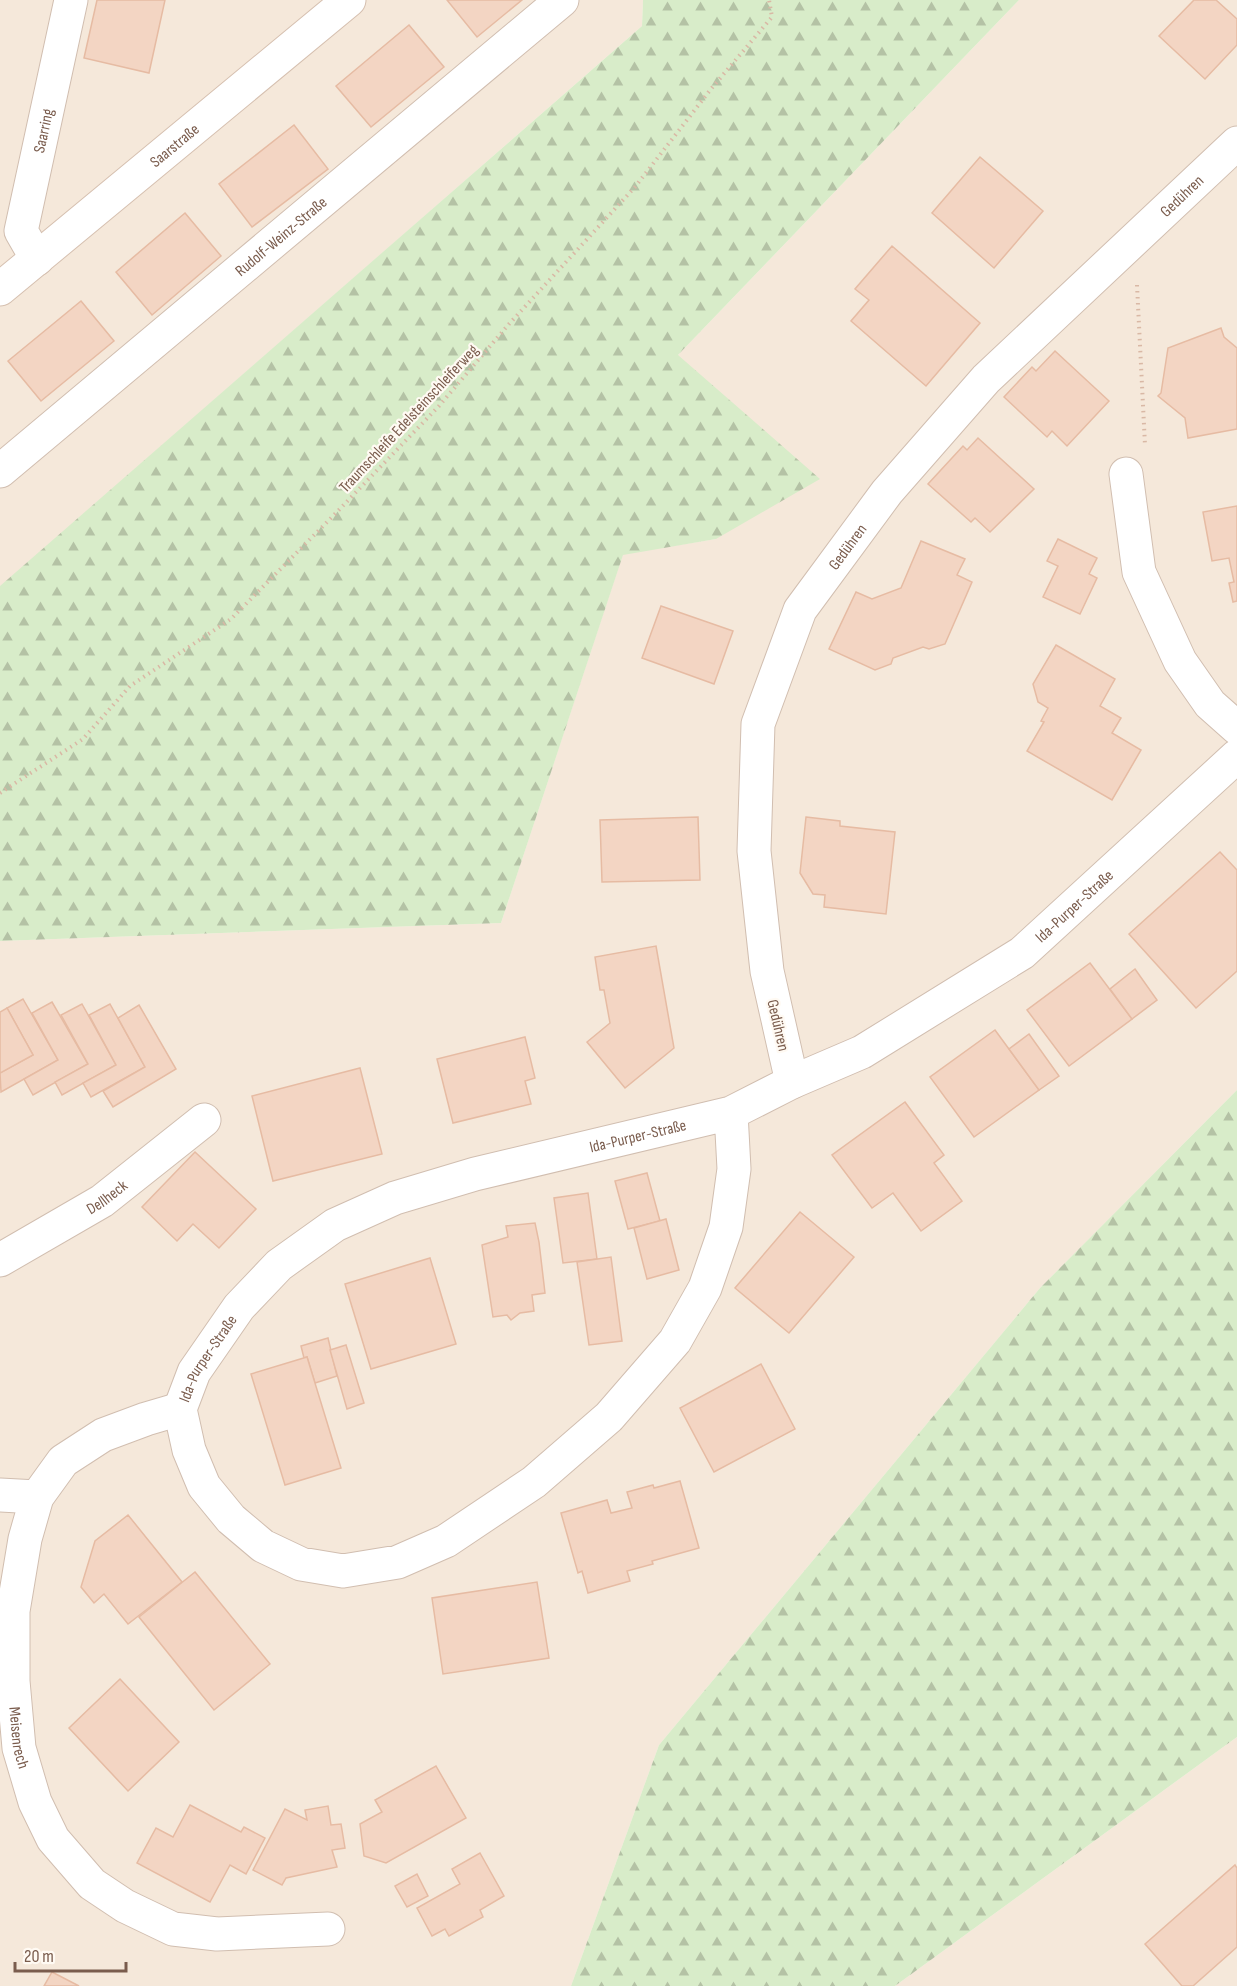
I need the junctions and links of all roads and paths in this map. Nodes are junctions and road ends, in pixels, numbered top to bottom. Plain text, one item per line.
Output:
1 (71, 0) edge
2 (349, 0) edge
3 (562, 0) edge
4 (769, 0) edge
5 (1237, 143) edge
6 (1134, 240) junction
7 (37, 259) junction
8 (0, 289) edge
9 (0, 471) edge
10 (1126, 474) joint
11 (1237, 728) edge
12 (1237, 756) edge
13 (0, 793) edge
14 (792, 1082) junction
15 (731, 1113) junction
16 (204, 1120) dead end
17 (0, 1260) edge
18 (180, 1409) junction
19 (0, 1495) edge
20 (37, 1497) junction
21 (328, 1929) dead end

1 - 7 street, Saarring
2 - 7 street, Saarstraße
3 - 9 street, Rudolf-Weinz-Straße
4 - 13 path, Traumschleife Edelsteinschleiferweg
5 - 6 street, Gedühren
6 - 10 path
6 - 14 street, Gedühren
7 - 8 street, Saarstraße
10 - 11 street
12 - 14 street, Ida-Purper-Straße
14 - 15 street, Ida-Purper-Straße
15 - 18 street, Ida-Purper-Straße
15 - 18 street, Ida-Purper-Straße
16 - 17 street, Dellheck
18 - 20 street, Meisenrech
19 - 20 street
20 - 21 street, Meisenrech

